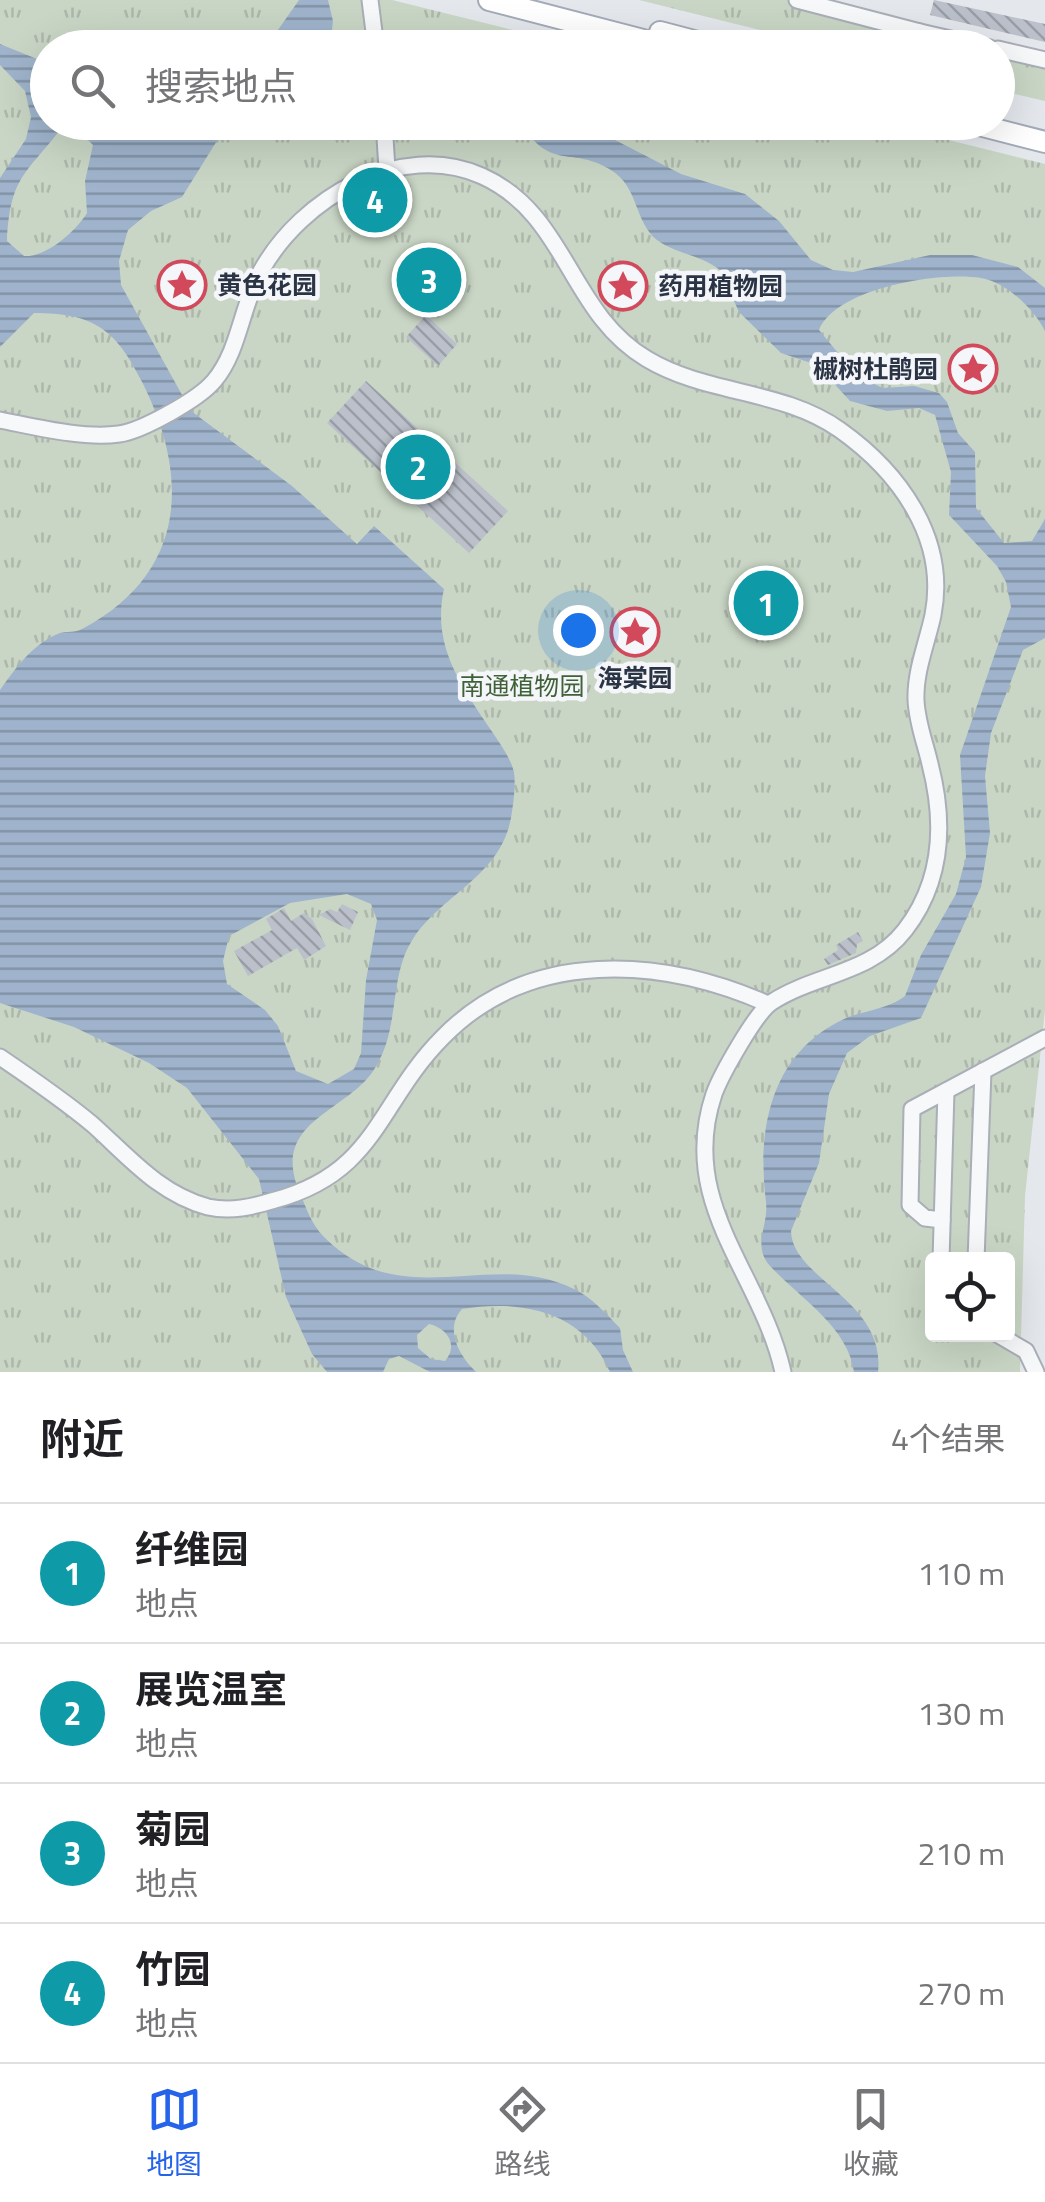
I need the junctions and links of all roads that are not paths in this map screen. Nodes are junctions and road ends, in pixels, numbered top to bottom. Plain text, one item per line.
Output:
1 (370, 0) edge
2 (490, 0) edge
3 (537, 0) edge
4 (798, 0) edge
5 (374, 30) edge
6 (605, 30) edge
7 (652, 30) edge
8 (888, 30) edge
9 (1015, 53) edge
10 (1045, 60) edge
11 (1015, 123) edge
12 (1045, 131) edge
13 (1015, 134) edge
14 (386, 140) edge
15 (1045, 142) edge
16 (388, 169) junction
17 (0, 420) edge
18 (768, 1004) junction
19 (1045, 1038) edge
20 (0, 1057) edge
21 (983, 1071) junction
22 (946, 1091) junction
23 (942, 1220) junction
24 (941, 1252) edge
25 (976, 1252) edge
26 (1012, 1342) edge
27 (783, 1372) edge
28 (1036, 1372) edge

1 - 5 street
2 - 6 main road
3 - 7 main road
4 - 8 street
9 - 10 street
11 - 12 main road
13 - 15 main road
14 - 16 street
16 - 17 street
16 - 18 street
18 - 20 street
18 - 27 street
19 - 21 street
21 - 22 street
21 - 25 street
22 - 23 street
22 - 23 street
23 - 24 street
26 - 28 street

